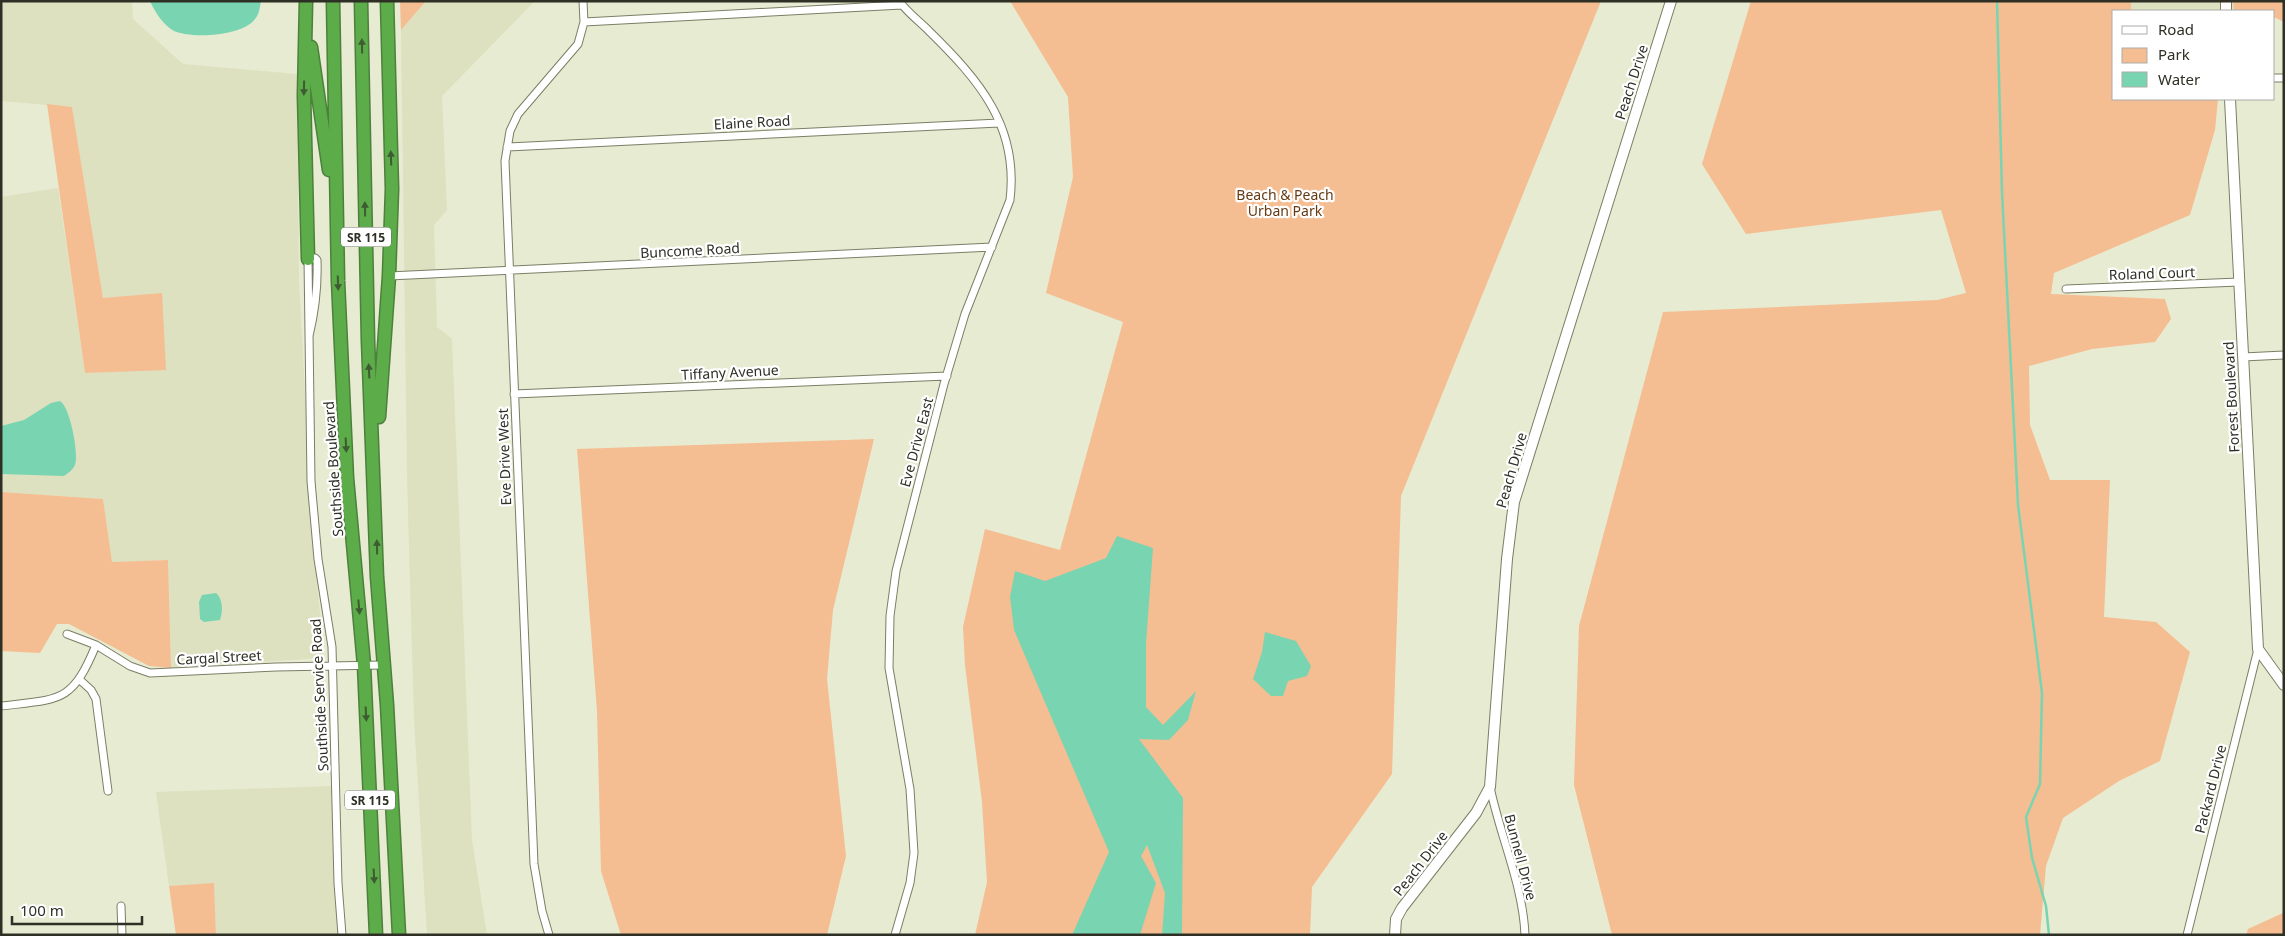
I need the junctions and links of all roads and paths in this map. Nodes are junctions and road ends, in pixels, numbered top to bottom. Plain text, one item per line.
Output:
1 (333, 1) edge
2 (361, 1) edge
3 (386, 1) edge
4 (583, 1) edge
5 (1671, 1) edge
6 (306, 3) edge
7 (900, 3) edge
8 (584, 22) junction
9 (2230, 100) edge
10 (999, 123) junction
11 (506, 147) junction
12 (337, 234) junction
13 (992, 247) junction
14 (308, 259) joint
15 (508, 272) junction
16 (389, 276) junction
17 (2239, 282) junction
18 (2066, 289) dead end
19 (2284, 355) edge
20 (2243, 357) junction
21 (947, 376) junction
22 (514, 394) junction
23 (374, 472) junction
24 (67, 634) dead end
25 (96, 644) junction
26 (2258, 650) junction
27 (331, 665) junction
28 (364, 665) junction
29 (383, 665) junction
30 (80, 680) junction
31 (2284, 685) edge
32 (1, 706) edge
33 (1490, 787) junction
34 (108, 790) dead end
35 (122, 906) dead end
36 (122, 935) edge
37 (342, 935) edge
38 (376, 935) edge
39 (399, 935) edge
40 (549, 935) edge
41 (895, 935) edge
42 (1395, 935) edge
43 (1525, 935) edge
44 (2187, 935) edge

1 - 12 highway, Southside Boulevard / SR 115
23 -> 2 highway, SR 115
16 -> 3 highway
4 - 8 street, Eve Drive West
5 - 33 street, Peach Drive
6 - 12 highway
6 -> 14 highway
7 - 8 street
7 - 10 street, Eve Drive East
8 - 11 street, Eve Drive West
9 - 17 street, Forest Boulevard
10 - 11 street, Elaine Road
10 - 13 street, Eve Drive East
11 - 15 street, Eve Drive West
12 -> 28 highway, Southside Boulevard / SR 115
13 - 15 street, Buncome Road
13 - 21 street, Eve Drive East
14 - 27 street, Southside Service Road
15 - 16 street, Buncome Road
15 - 22 street, Eve Drive West
16 - 23 highway
17 - 18 street, Roland Court
17 - 20 street, Forest Boulevard
19 - 20 street
20 - 26 street, Forest Boulevard
21 - 22 street, Tiffany Avenue
21 - 41 street, Eve Drive East
22 - 40 street, Eve Drive West
29 -> 23 highway, SR 115
24 - 25 street, Cargal Street
25 - 27 street, Cargal Street
25 - 30 street
26 - 31 street
26 - 44 street, Packard Drive
27 - 28 street, Cargal Street
27 - 37 street, Southside Service Road
28 - 29 street, Cargal Street
28 -> 38 highway, Southside Boulevard / SR 115
29 - 39 highway, SR 115
30 - 32 street
30 - 34 street
33 - 42 street, Peach Drive
33 - 43 street, Bunnell Drive
35 - 36 street

